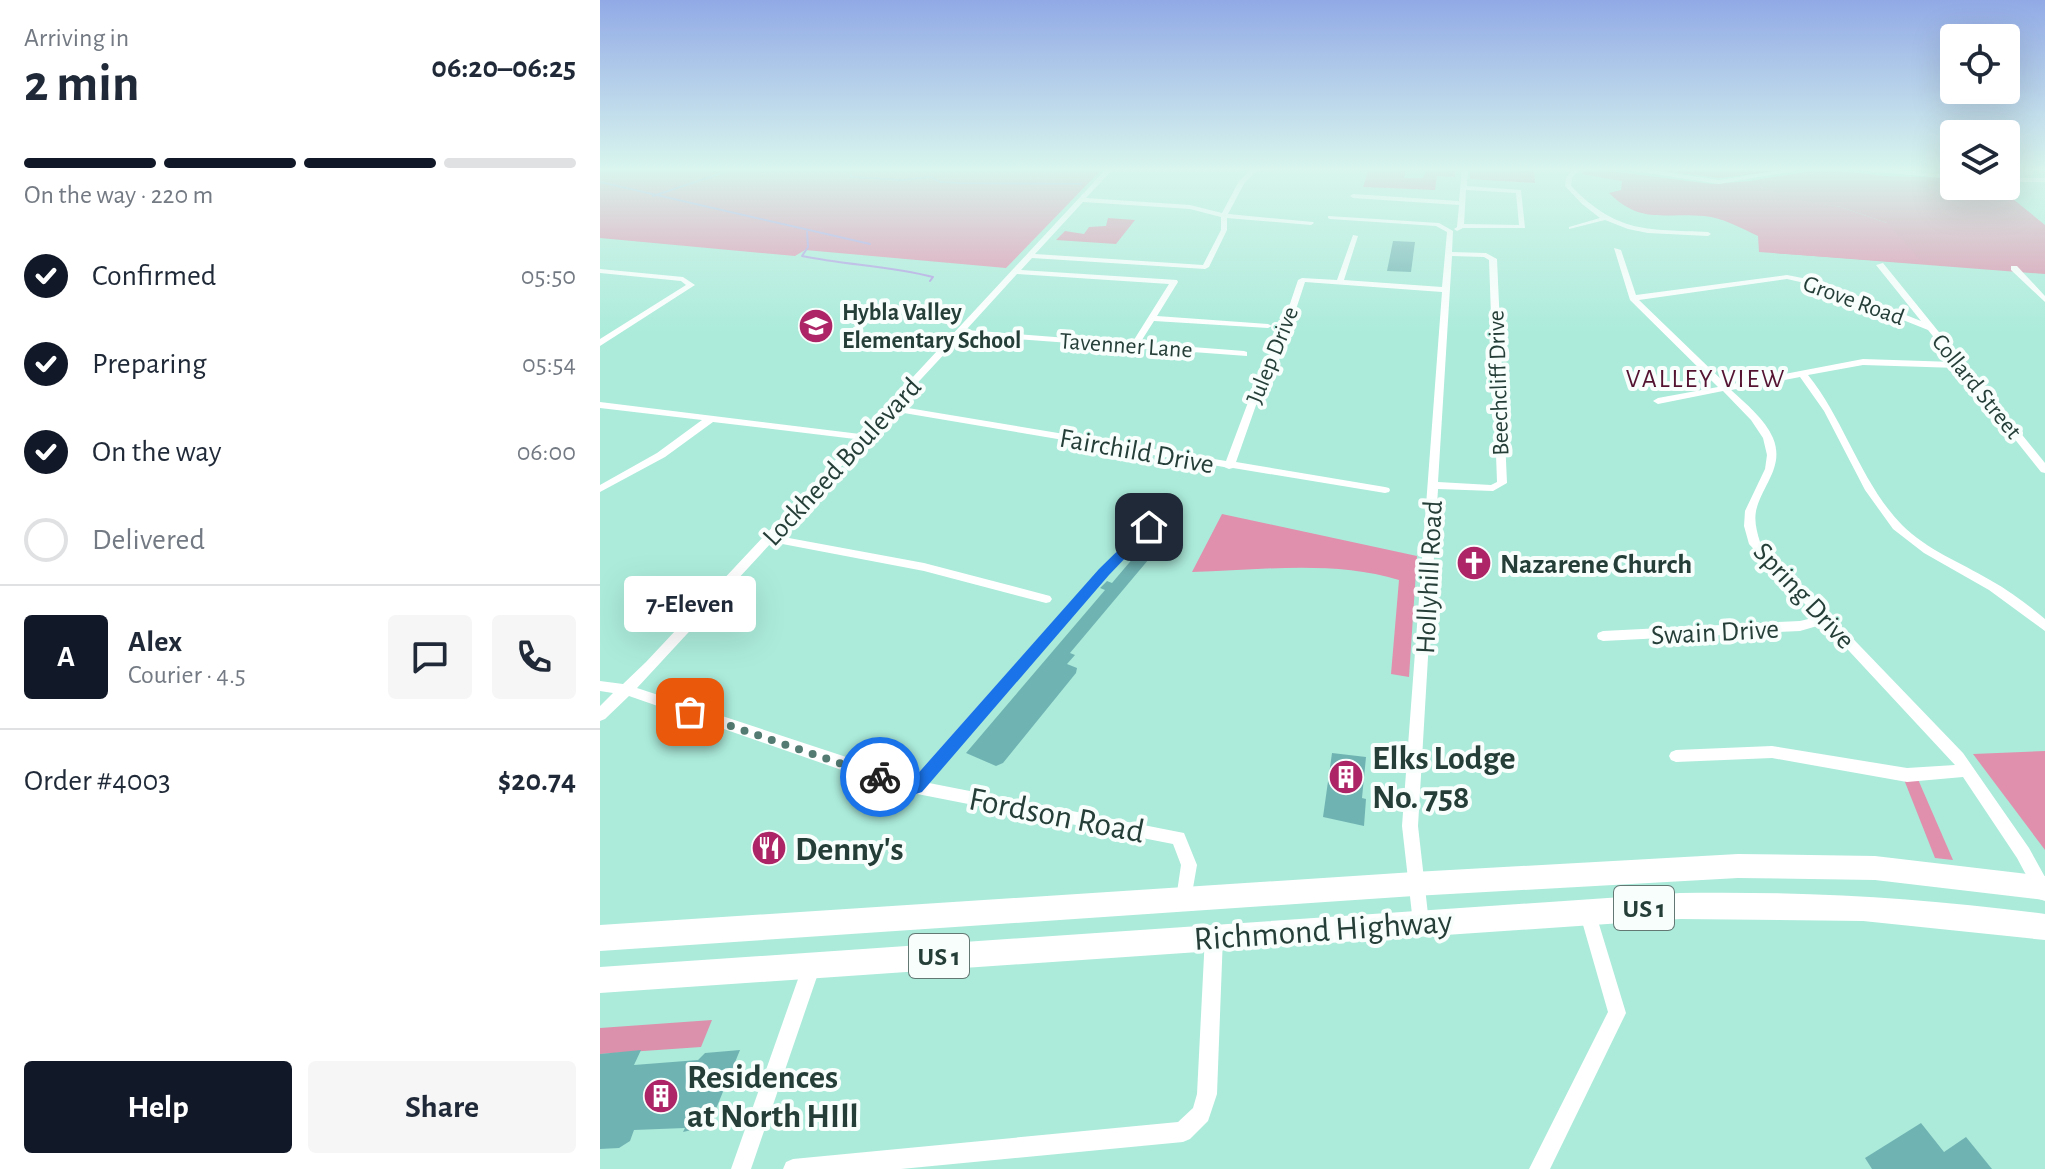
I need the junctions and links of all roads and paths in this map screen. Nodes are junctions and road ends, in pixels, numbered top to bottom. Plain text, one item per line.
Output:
1 (1060, 223) edge
2 (1224, 223) edge
3 (1305, 223) edge
4 (1311, 223) dead end
5 (1415, 223) edge
6 (1457, 223) edge
7 (1523, 223) edge
8 (1590, 223) edge
9 (1614, 223) edge
10 (1571, 228) dead end
11 (1455, 229) junction
12 (1708, 234) dead end
13 (1355, 236) dead end
14 (1617, 250) dead end
15 (1448, 254) junction
16 (1030, 256) junction
17 (1880, 265) dead end
18 (2014, 268) dead end
19 (600, 271) edge
20 (1016, 272) junction
21 (1340, 282) junction
22 (1446, 290) junction
23 (1633, 298) junction
24 (2045, 300) edge
25 (1152, 318) junction
26 (1268, 326) dead end
27 (1931, 328) junction
28 (959, 332) junction
29 (600, 343) edge
30 (1135, 345) junction
31 (1244, 354) dead end
32 (1960, 365) junction
33 (1803, 375) junction
34 (1725, 388) junction
35 (1658, 401) dead end
36 (600, 405) edge
37 (889, 408) junction
38 (710, 419) junction
39 (862, 437) junction
40 (1229, 466) junction
41 (2045, 470) edge
42 (1433, 485) junction
43 (600, 489) edge
44 (1385, 490) dead end
45 (1149, 527) dead end
46 (770, 538) junction
47 (1046, 599) dead end
48 (1826, 619) junction
49 (2045, 626) edge
50 (1603, 636) dead end
51 (600, 686) edge
52 (627, 690) junction
53 (600, 715) edge
54 (1676, 756) dead end
55 (1968, 770) junction
56 (916, 787) junction
57 (1414, 884) junction
58 (2044, 890) edge
59 (1184, 899) junction
60 (1587, 911) junction
61 (1421, 923) junction
62 (2045, 927) edge
63 (1214, 936) junction
64 (600, 938) edge
65 (812, 965) junction
66 (600, 980) edge
67 (741, 1169) edge
68 (793, 1169) edge
69 (1539, 1169) edge

1 - 16 street, Lockheed Boulevard
2 - 16 street
3 - 4 street
5 - 11 street
6 - 11 street, Hollyhill Road
7 - 11 street
8 - 10 street
9 - 12 street
11 - 15 street, Hollyhill Road
13 - 21 street
14 - 23 street, Spring Drive
15 - 22 street, Hollyhill Road
15 - 42 street, Beechcliff Drive
16 - 20 street, Lockheed Boulevard
17 - 27 street, Collard Street
18 - 24 street
19 - 29 street
20 - 25 street
20 - 28 street, Lockheed Boulevard
21 - 22 street
21 - 40 street, Julep Drive
22 - 42 street, Hollyhill Road
23 - 27 street, Grove Road
23 - 34 street, Spring Drive
25 - 26 street
25 - 30 street
27 - 32 street, Collard Street
28 - 30 street, Tavenner Lane
28 - 37 street, Lockheed Boulevard
30 - 31 street, Tavenner Lane
32 - 33 street
32 - 41 street, Collard Street
33 - 34 street
33 - 49 street
34 - 35 street
34 - 48 street, Spring Drive
36 - 38 street
37 - 39 street, Lockheed Boulevard
37 - 40 street, Fairchild Drive
38 - 39 street
38 - 43 street
39 - 46 street, Lockheed Boulevard
40 - 44 street, Fairchild Drive
42 - 57 street, Hollyhill Road
45 - 56 street
46 - 47 street
46 - 52 street, Lockheed Boulevard
48 - 50 street, Swain Drive
48 - 55 street, Spring Drive
51 - 52 street, Fordson Road
52 - 53 street, Lockheed Boulevard
52 - 56 street, Fordson Road
54 - 55 street
55 - 58 street, Spring Drive
56 - 59 street, Fordson Road
57 - 58 highway, Richmond Highway / US 1
57 - 59 highway, Richmond Highway / US 1
57 - 61 street, Hollyhill Road
59 - 64 highway, Richmond Highway / US 1
60 - 61 highway, Richmond Highway / US 1
60 - 62 highway, Richmond Highway / US 1
60 - 69 street
61 - 63 highway, Richmond Highway / US 1
63 - 65 highway, Richmond Highway / US 1
63 - 68 street
65 - 66 highway, Richmond Highway / US 1
65 - 67 street

